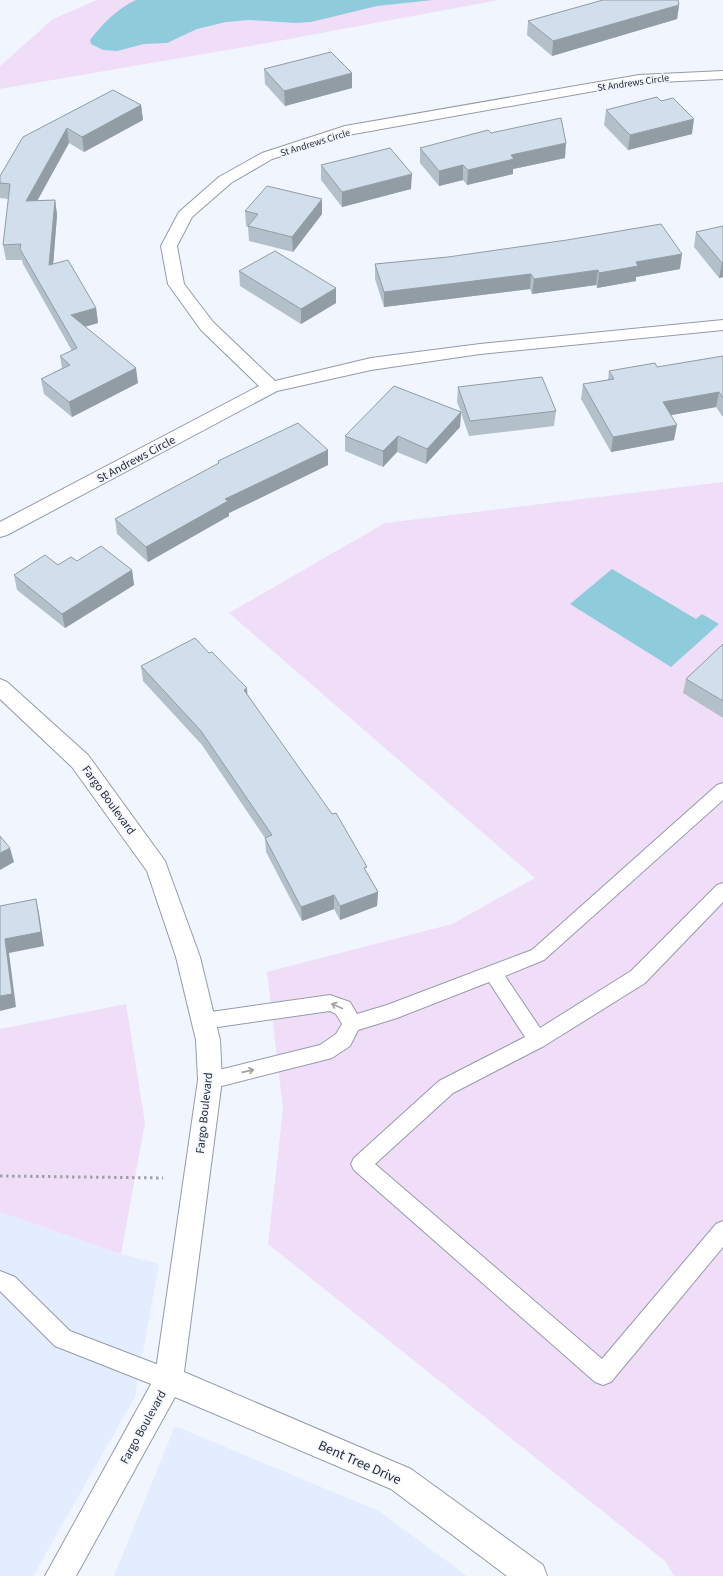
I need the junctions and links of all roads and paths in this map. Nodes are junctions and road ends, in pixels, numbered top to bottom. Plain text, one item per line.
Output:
1 (723, 75) edge
2 (723, 325) edge
3 (272, 387) junction
4 (0, 530) edge
5 (0, 687) edge
6 (723, 790) edge
7 (723, 890) edge
8 (493, 972) junction
9 (204, 1020) junction
10 (352, 1024) junction
11 (537, 1040) junction
12 (210, 1080) junction
13 (0, 1176) edge
14 (163, 1178) dead end
15 (723, 1231) edge
16 (0, 1281) edge
17 (169, 1380) junction
18 (60, 1576) edge
19 (532, 1576) edge

1 - 3 street, St Andrews Circle
2 - 3 street, St Andrews Circle
3 - 4 street, St Andrews Circle
5 - 9 street, Fargo Boulevard
6 - 8 lane
7 - 11 lane
8 - 10 lane
8 - 11 lane
10 -> 9 lane
9 - 12 street, Fargo Boulevard
12 -> 10 lane
11 - 15 lane
12 - 17 street, Fargo Boulevard
13 - 14 path
16 - 17 lane
17 - 18 street, Fargo Boulevard
17 - 19 street, Bent Tree Drive

